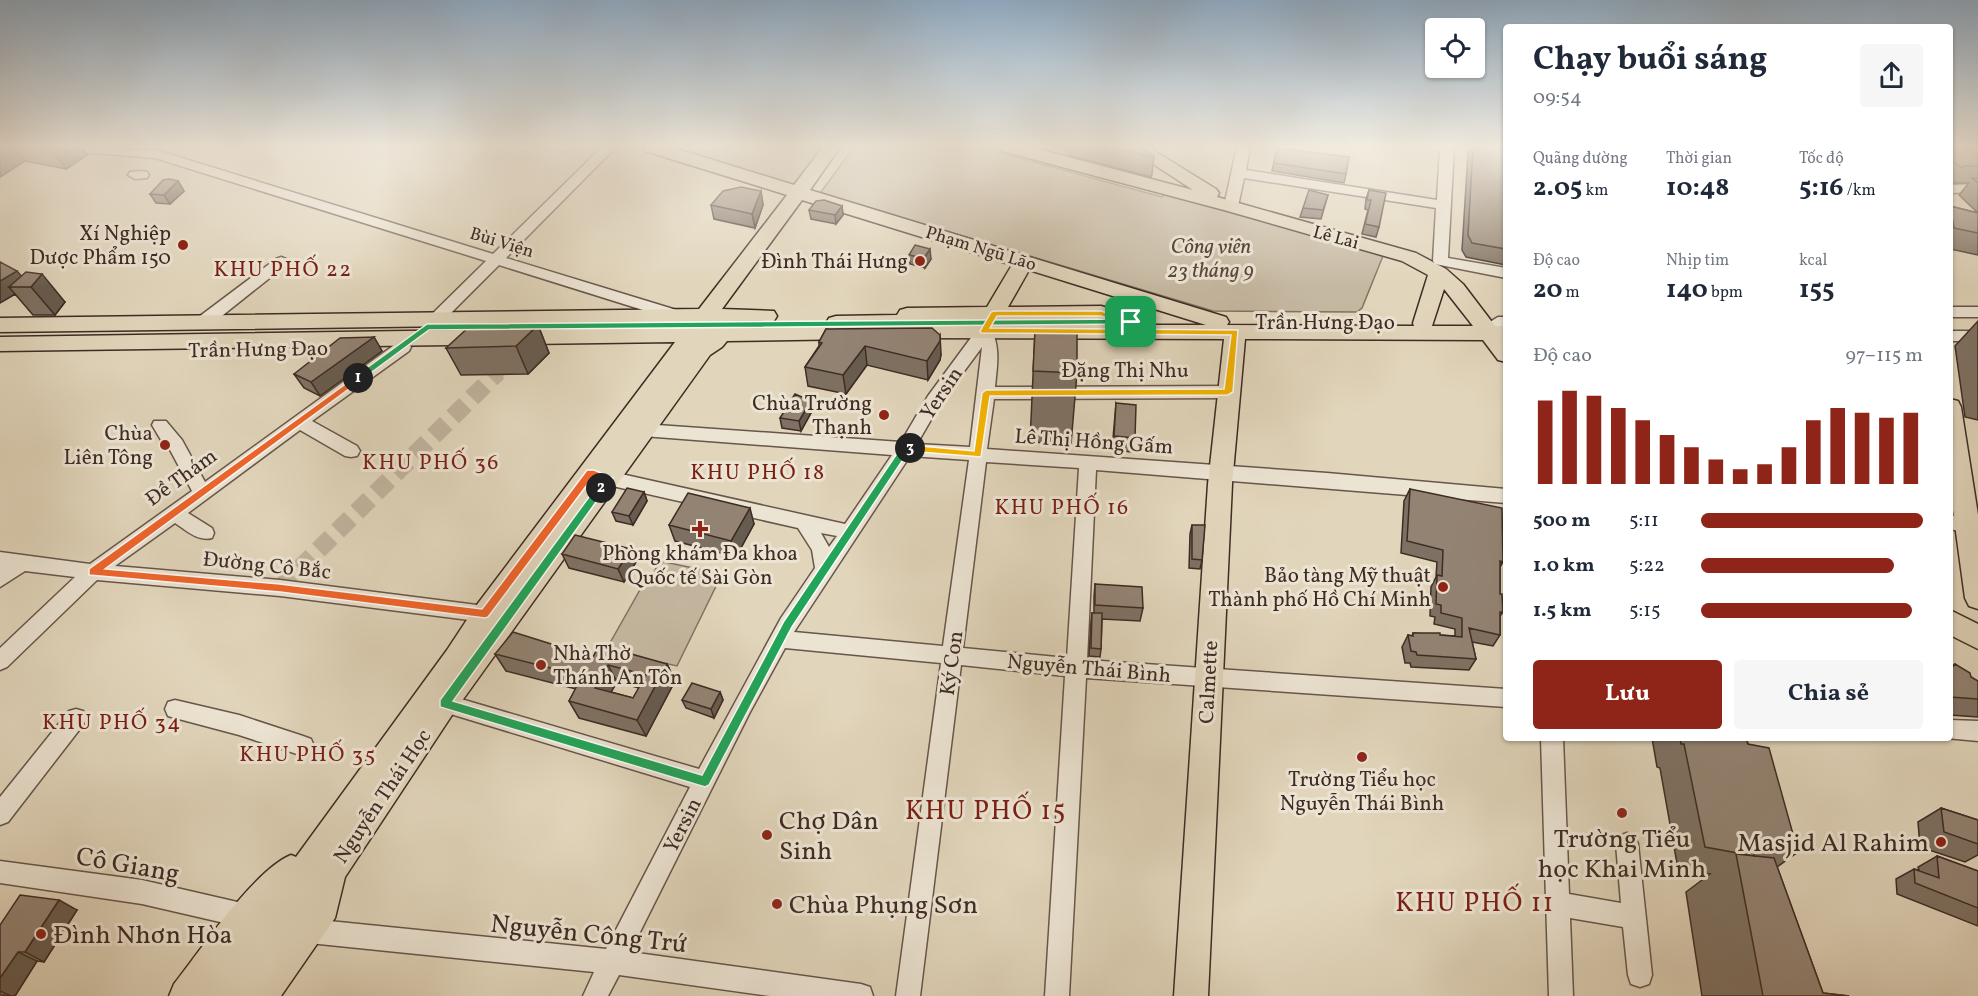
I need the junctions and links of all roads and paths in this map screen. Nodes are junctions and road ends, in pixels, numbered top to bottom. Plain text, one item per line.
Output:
1 (290, 193) edge
2 (564, 193) edge
3 (1183, 193) edge
4 (1199, 193) edge
5 (1211, 193) edge
6 (1234, 193) edge
7 (1369, 193) edge
8 (1443, 193) edge
9 (805, 194) junction
10 (1211, 201) junction
11 (1442, 205) junction
12 (1231, 206) junction
13 (496, 261) junction
14 (1024, 261) junction
15 (282, 262) dead end
16 (1440, 267) junction
17 (1503, 273) edge
18 (1953, 299) edge
19 (1978, 300) edge
20 (1953, 312) edge
21 (1978, 312) edge
22 (1170, 315) junction
23 (1953, 322) edge
24 (1978, 322) edge
25 (713, 324) junction
26 (0, 325) edge
27 (618, 325) junction
28 (1420, 326) junction
29 (920, 327) junction
30 (1227, 327) junction
31 (778, 328) junction
32 (1499, 328) edge
33 (987, 329) junction
34 (517, 332) junction
35 (0, 333) edge
36 (419, 333) junction
37 (301, 335) junction
38 (191, 336) junction
39 (1953, 336) edge
40 (1978, 336) edge
41 (125, 337) junction
42 (45, 338) junction
43 (0, 344) edge
44 (1503, 344) edge
45 (0, 354) edge
46 (1228, 392) junction
47 (986, 393) junction
48 (298, 421) junction
49 (160, 425) dead end
50 (643, 430) junction
51 (1953, 430) edge
52 (906, 448) junction
53 (351, 451) dead end
54 (978, 455) junction
55 (1088, 463) junction
56 (1221, 473) junction
57 (599, 476) junction
58 (201, 492) junction
59 (1503, 496) edge
60 (174, 513) junction
61 (804, 522) junction
62 (1965, 525) edge
63 (849, 532) junction
64 (205, 533) dead end
65 (0, 560) edge
66 (21, 563) junction
67 (825, 570) junction
68 (93, 572) junction
69 (0, 579) edge
70 (1978, 598) edge
71 (485, 614) junction
72 (1953, 623) edge
73 (1978, 638) edge
74 (780, 639) junction
75 (952, 656) junction
76 (0, 661) edge
77 (1075, 668) junction
78 (1208, 678) junction
79 (1503, 698) edge
80 (444, 703) junction
81 (176, 709) dead end
82 (76, 718) dead end
83 (1953, 730) edge
84 (1978, 731) edge
85 (1552, 741) edge
86 (303, 746) dead end
87 (705, 781) junction
88 (0, 814) edge
89 (1627, 844) dead end
90 (0, 872) edge
91 (315, 874) junction
92 (1557, 904) junction
93 (246, 916) junction
94 (1633, 917) junction
95 (309, 931) junction
96 (611, 962) junction
97 (1640, 975) dead end
98 (186, 996) edge
99 (211, 996) edge
100 (233, 996) edge
101 (261, 996) edge
102 (595, 996) edge
103 (861, 996) edge
104 (908, 996) edge
105 (1057, 996) edge
106 (1191, 996) edge
107 (1561, 996) edge

1 - 13 street, Bùi Viện
2 - 13 street, Ðề Thám
3 - 10 main road, Lê Lai
4 - 10 main road
5 - 12 main road
6 - 12 street
7 - 11 street
8 - 11 street
9 - 14 main road, Phạm Ngũ Lão
9 - 25 main road, Nguyễn Thái Học
9 - 25 main road, Nguyễn Thái Học
10 - 12 main road, Lê Lai
11 - 16 street
12 - 16 main road, Lê Lai
13 - 27 street, Bùi Viện
13 - 36 street, Ðề Thám
14 - 22 main road, Phạm Ngũ Lão
14 - 33 main road, Yersin
15 - 38 street
16 - 17 street
16 - 28 main road
16 - 32 main road, Lê Lai
18 - 19 street
20 - 21 street
22 - 30 main road, Trần Hưng Đạo
22 - 33 main road, Trần Hưng Đạo
23 - 24 street
25 - 27 main road, Trần Hưng Đạo
25 - 27 main road, Trần Hưng Đạo
25 - 31 main road, Trần Hưng Đạo
25 - 31 main road, Trần Hưng Đạo
25 - 50 main road, Nguyễn Thái Học
25 - 57 main road, Nguyễn Thái Học
26 - 42 main road, Trần Hưng Đạo
27 - 34 main road, Trần Hưng Đạo
27 - 34 main road, Trần Hưng Đạo
28 - 30 main road, Trần Hưng Đạo
28 - 32 main road, Trần Hưng Đạo
29 - 31 main road, Trần Hưng Đạo
29 - 33 main road, Trần Hưng Đạo
29 - 33 main road, Trần Hưng Đạo
30 - 33 main road, Trần Hưng Đạo
30 - 46 main road, Calmette
32 - 44 main road, Lê Lai
33 - 47 street, Ký Con
33 - 52 street, Yersin
34 - 36 main road, Trần Hưng Đạo
34 - 36 main road, Trần Hưng Đạo
35 - 42 main road, Trần Hưng Đạo
36 - 37 main road, Trần Hưng Đạo
36 - 37 main road, Trần Hưng Đạo
36 - 48 street, Ðề Thám
37 - 38 main road, Trần Hưng Đạo
37 - 38 main road, Trần Hưng Đạo
38 - 41 main road, Trần Hưng Đạo
38 - 41 main road, Trần Hưng Đạo
39 - 40 street
41 - 42 main road, Trần Hưng Đạo
41 - 42 main road, Trần Hưng Đạo
42 - 43 main road, Trần Hưng Đạo
42 - 45 main road, Trần Hưng Đạo
46 - 47 street, Ðặng Thị Nhu
46 - 56 main road, Calmette
47 - 54 street, Ký Con
48 - 53 street
48 - 58 street, Ðề Thám
49 - 58 street
50 - 52 street, Lê Thị Hồng Gấm
50 - 57 main road, Nguyễn Thái Học
51 - 62 main road
52 - 54 street, Lê Thị Hồng Gấm
52 - 63 street, Yersin
54 - 55 street, Lê Thị Hồng Gấm
54 - 75 street, Ký Con
55 - 56 street, Lê Thị Hồng Gấm
55 - 77 street
56 - 59 street, Lê Thị Hồng Gấm
56 - 78 main road, Calmette
57 - 61 street
57 - 71 main road, Nguyễn Thái Học
57 - 80 main road, Nguyễn Thái Học
58 - 60 street, Ðề Thám
60 - 64 street
60 - 68 street, Ðề Thám
61 - 63 street
61 - 67 street
62 - 70 main road
63 - 67 street, Yersin
65 - 66 street, Đường Cô Bắc
66 - 68 street, Đường Cô Bắc
66 - 69 street
67 - 74 street, Yersin
68 - 71 street, Đường Cô Bắc
68 - 76 street, Ðề Thám
71 - 91 main road, Nguyễn Thái Học
72 - 73 main road
74 - 75 street, Nguyễn Thái Bình
74 - 87 street, Yersin
75 - 77 street, Nguyễn Thái Bình
75 - 104 street, Ký Con
77 - 78 street, Nguyễn Thái Bình
77 - 105 street
78 - 79 street, Nguyễn Thái Bình
78 - 106 main road, Calmette
80 - 87 street
80 - 91 main road, Nguyễn Thái Học
81 - 86 street
82 - 88 street
83 - 84 street
85 - 92 street
87 - 96 street, Yersin
89 - 94 street
90 - 93 street, Cô Giang
91 - 93 main road, Nguyễn Thái Học
91 - 95 main road, Nguyễn Thái Học
91 - 99 main road
91 - 100 main road
92 - 94 street
92 - 107 street
93 - 98 main road, Nguyễn Thái Học
94 - 97 street
95 - 96 street, Nguyễn Công Trứ
95 - 101 main road, Nguyễn Thái Học
96 - 102 street, Yersin
96 - 103 street, Nguyễn Công Trứ

